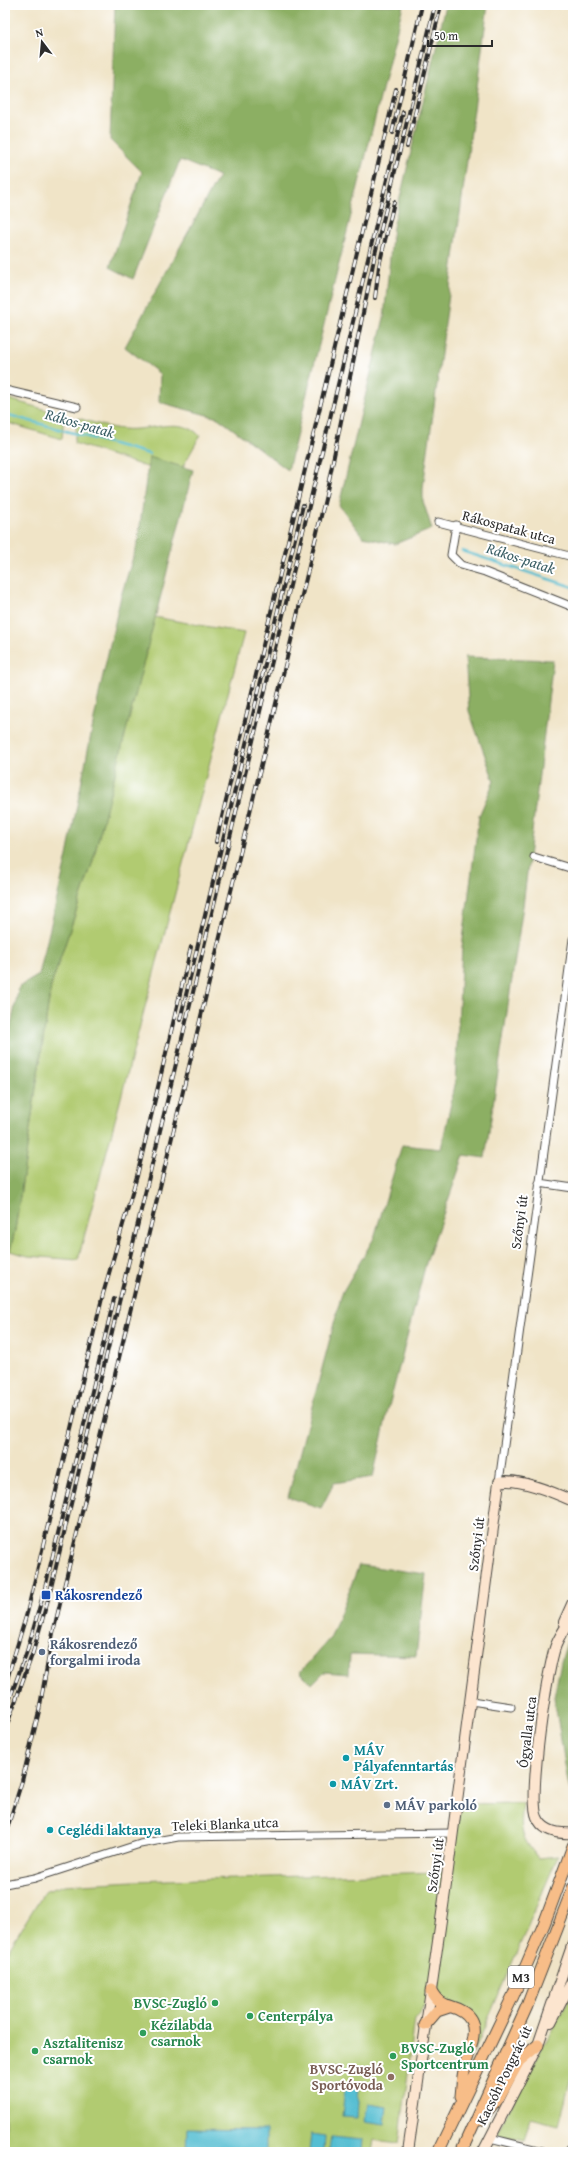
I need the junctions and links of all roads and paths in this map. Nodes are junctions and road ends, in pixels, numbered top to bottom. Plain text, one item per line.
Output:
1 (5, 390) edge
2 (77, 407) dead end
3 (438, 522) dead end
4 (456, 525) junction
5 (573, 557) edge
6 (573, 608) edge
7 (534, 857) dead end
8 (573, 869) edge
9 (573, 939) edge
10 (539, 1183) junction
11 (573, 1188) edge
12 (498, 1482) junction
13 (573, 1501) edge
14 (573, 1602) edge
15 (573, 1616) edge
16 (573, 1622) edge
17 (563, 1634) junction
18 (556, 1644) junction
19 (470, 1701) junction
20 (511, 1707) dead end
21 (453, 1833) junction
22 (573, 1833) edge
23 (573, 1846) edge
24 (5, 1884) edge
25 (573, 1888) edge
26 (573, 1943) edge
27 (573, 1979) edge
28 (431, 1991) junction
29 (449, 2007) junction
30 (425, 2025) junction
31 (538, 2045) junction
32 (460, 2105) junction
33 (471, 2131) junction
34 (490, 2138) junction
35 (573, 2145) edge
36 (408, 2152) edge
37 (438, 2152) edge
38 (460, 2152) edge
39 (483, 2152) edge
40 (546, 2152) edge
41 (567, 2152) edge

1 - 2 street
3 - 4 street, Rákospatak utca
4 - 5 street, Rákospatak utca
4 - 6 street
7 - 8 street
9 - 10 street, Szőnyi út
10 - 11 street
10 - 12 street, Szőnyi út
12 - 13 street
12 - 19 street, Szőnyi út
14 - 18 street
15 - 17 street
16 - 17 street
17 - 18 street, Ógyalla utca
18 - 22 street, Ógyalla utca
19 - 20 street
19 - 21 street, Szőnyi út
21 - 24 street, Teleki Blanka utca
21 - 28 street, Szőnyi út
23 - 32 main road, Kacsóh Pongrác út / M3
25 - 33 main road, Kacsóh Pongrác út / M3
26 - 31 street, Kacsóh Pongrác út
27 - 31 street
28 - 29 main road
28 - 30 street, Szőnyi út
29 - 30 main road
29 - 32 main road
30 - 36 street, Szőnyi út
31 - 33 main road
31 - 34 street, Kacsóh Pongrác út
32 - 37 main road, Kacsóh Pongrác út / M3
33 - 38 main road, Kacsóh Pongrác út / M3
34 - 39 street, Kacsóh Pongrác út
34 - 40 street
35 - 41 street

